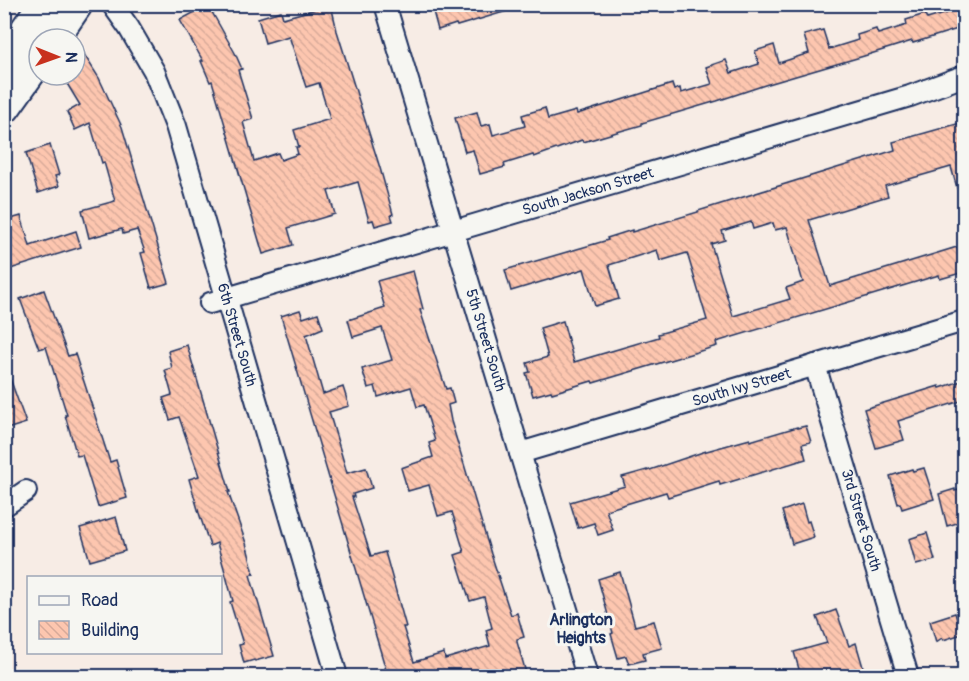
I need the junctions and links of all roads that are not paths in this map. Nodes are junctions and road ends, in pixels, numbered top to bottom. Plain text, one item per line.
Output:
1 (45, 4) edge
2 (76, 4) edge
3 (112, 4) edge
4 (386, 4) edge
5 (60, 27) edge
6 (4, 63) edge
7 (27, 75) edge
8 (964, 76) edge
9 (4, 107) edge
10 (453, 231) junction
11 (219, 301) junction
12 (964, 321) edge
13 (815, 365) junction
14 (520, 453) junction
15 (26, 490) dead end
16 (4, 506) edge
17 (337, 676) edge
18 (586, 676) edge
19 (908, 676) edge

1 - 6 main road
2 - 5 main road
3 - 11 street, 6th Street South
4 - 10 street, 5th Street South
7 - 9 main road
8 - 10 street, South Jackson Street
10 - 11 street, South Jackson Street
10 - 14 street, 5th Street South
11 - 17 street, 6th Street South
12 - 13 street, South Ivy Street
13 - 14 street, South Ivy Street
13 - 19 street, 3rd Street South
14 - 18 street, 5th Street South
15 - 16 street

